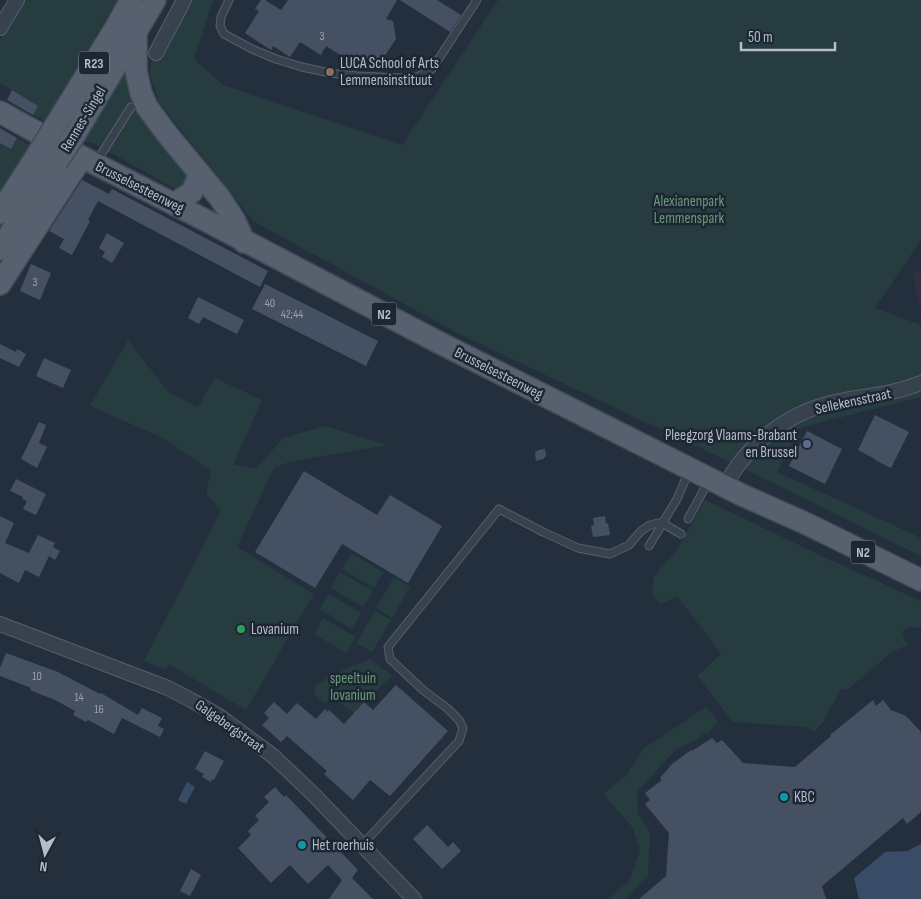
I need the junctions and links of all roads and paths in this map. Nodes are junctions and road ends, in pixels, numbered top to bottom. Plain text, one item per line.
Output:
1 (17, 0) edge
2 (131, 0) edge
3 (154, 0) edge
4 (184, 0) edge
5 (229, 0) edge
6 (477, 0) edge
7 (0, 28) edge
8 (136, 33) junction
9 (156, 52) dead end
10 (131, 106) dead end
11 (0, 112) edge
12 (65, 131) junction
13 (48, 157) junction
14 (89, 160) junction
15 (200, 174) junction
16 (174, 204) junction
17 (0, 213) edge
18 (244, 242) junction
19 (0, 249) edge
20 (0, 284) edge
21 (921, 383) edge
22 (690, 468) junction
23 (718, 482) junction
24 (688, 519) dead end
25 (662, 523) junction
26 (681, 534) dead end
27 (649, 546) dead end
28 (921, 580) edge
29 (0, 624) edge
30 (362, 844) junction
31 (414, 899) edge

1 - 7 street
2 - 12 main road, Rennes-Singel / R23
3 - 8 main road, Rennes-Singel / R23
4 - 9 street
5 - 6 lane
8 - 12 main road, Rennes-Singel / R23
8 - 15 main road
10 - 14 lane
11 - 14 main road, N2
12 - 13 main road, Rennes-Singel / R23, bridge
13 - 17 main road, R23
13 - 19 main road, R23
14 - 16 main road, Brusselsesteenweg / N2
14 - 20 main road
15 - 16 main road
15 - 18 main road
16 - 18 main road, Brusselsesteenweg / N2
18 - 22 main road, Brusselsesteenweg / N2
21 - 23 street, Sellekensstraat
22 - 23 main road, Brusselsesteenweg / N2
22 - 25 lane
23 - 24 lane
23 - 28 main road, Brusselsesteenweg / N2
25 - 26 lane
25 - 27 lane
25 - 30 lane
29 - 30 street, Galgebergstraat
30 - 31 street, Galgebergstraat

